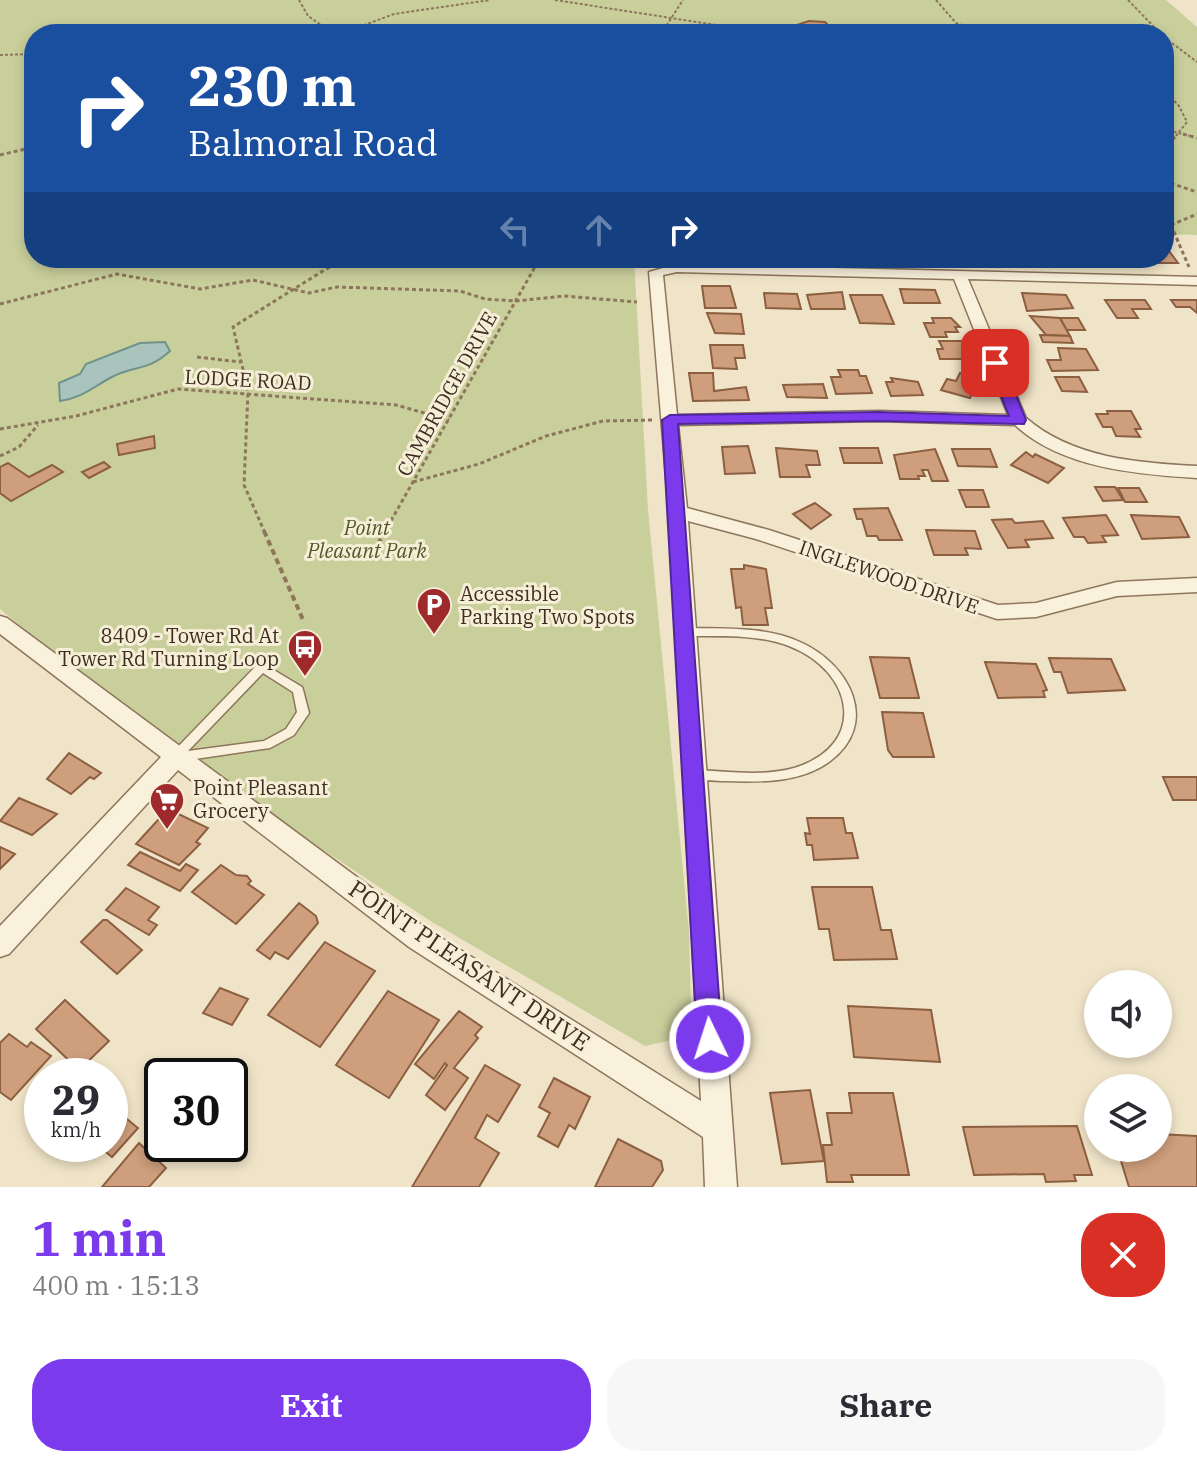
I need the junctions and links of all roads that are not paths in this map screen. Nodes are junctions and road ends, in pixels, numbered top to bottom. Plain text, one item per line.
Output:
1 (960, 277) junction
2 (1196, 280) edge
3 (670, 420) junction
4 (1019, 420) junction
5 (1197, 472) edge
6 (678, 512) junction
7 (1197, 585) edge
8 (0, 623) edge
9 (685, 632) junction
10 (175, 757) junction
11 (693, 775) junction
12 (0, 945) edge
13 (715, 1127) junction
14 (721, 1187) edge

1 - 2 street
1 - 3 street
1 - 4 street
3 - 4 street
3 - 6 street
4 - 5 street
6 - 7 street, INGLEWOOD DRIVE
6 - 9 street
8 - 10 street, POINT PLEASANT DRIVE
9 - 11 street
9 - 11 lane
10 - 10 lane
10 - 12 street
10 - 13 street, POINT PLEASANT DRIVE
11 - 13 street
13 - 14 street

